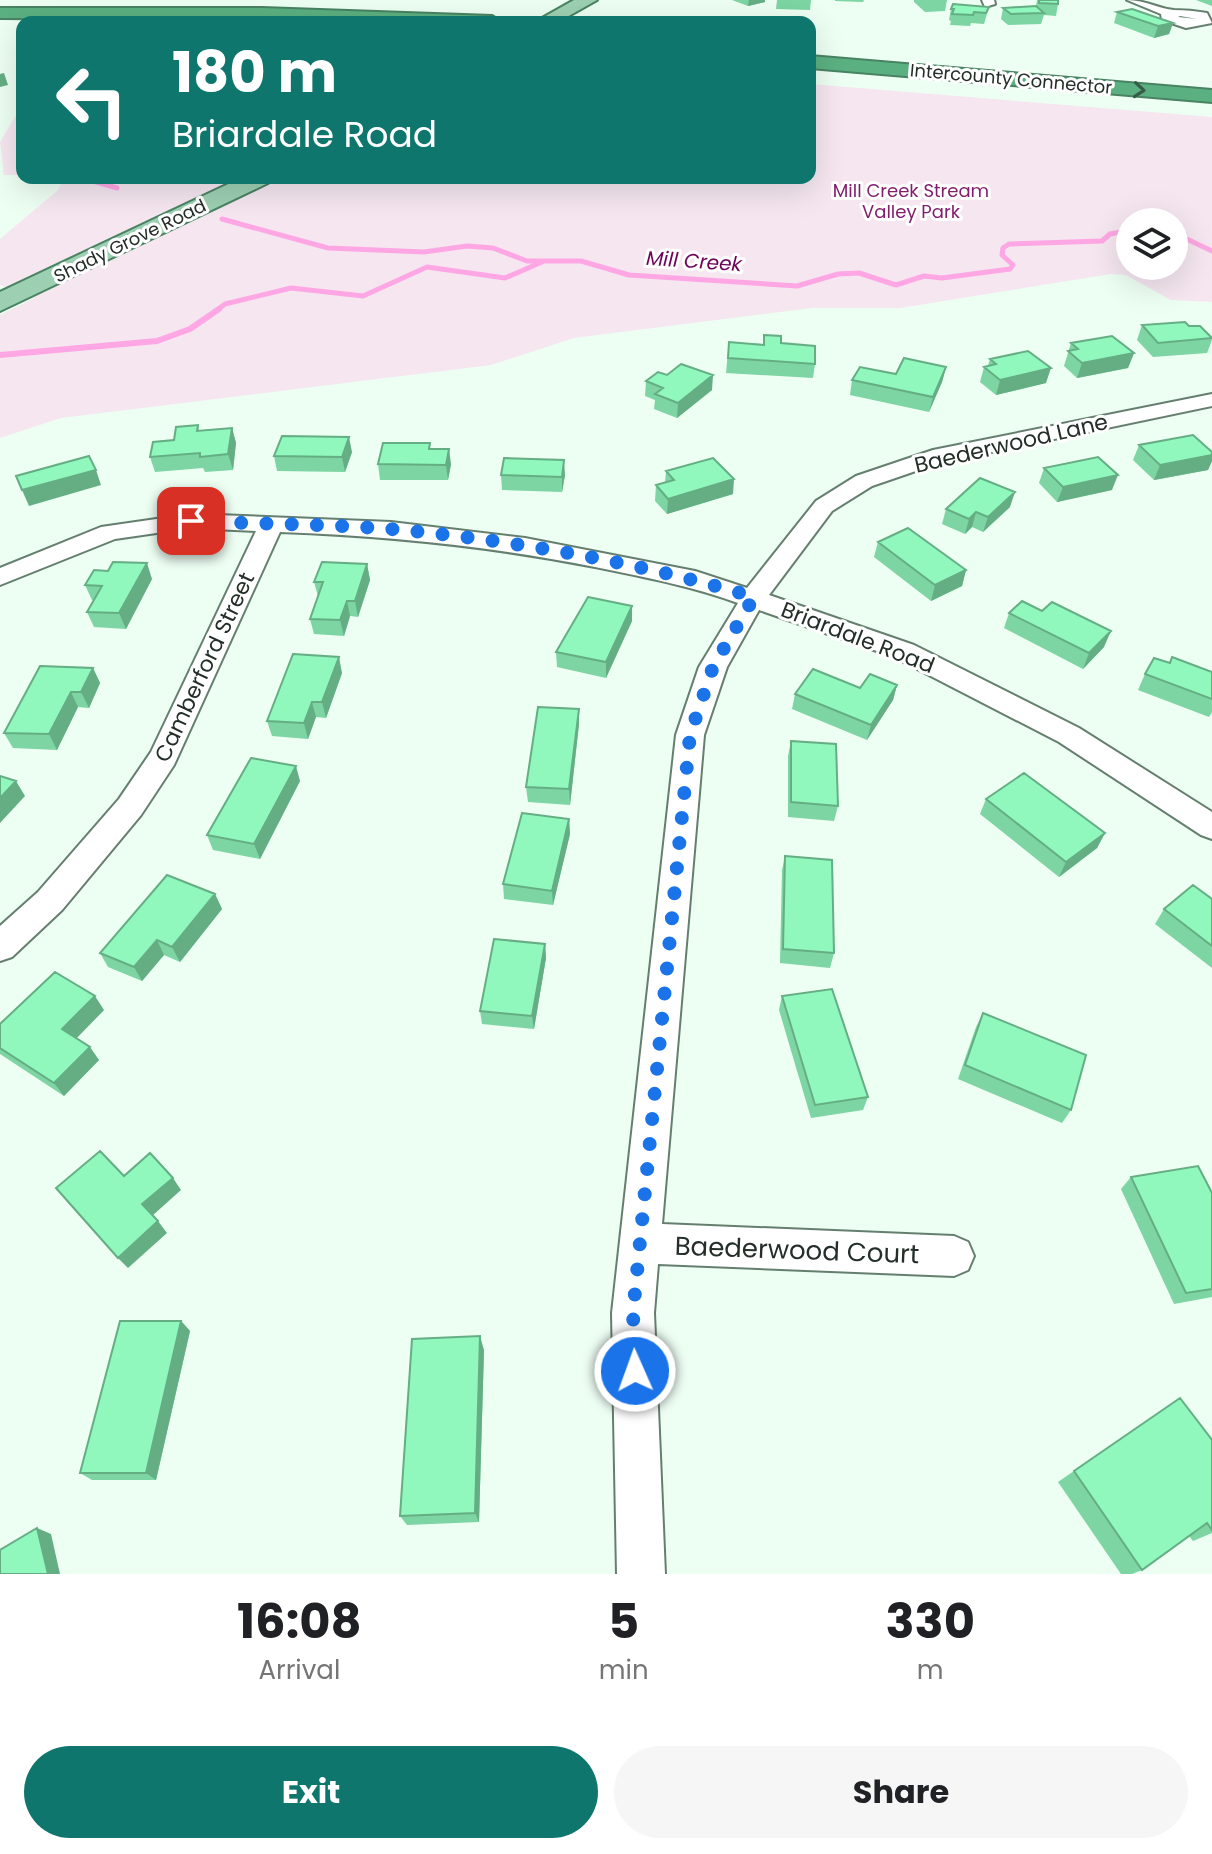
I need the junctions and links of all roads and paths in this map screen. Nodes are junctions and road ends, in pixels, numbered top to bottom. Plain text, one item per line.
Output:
1 (1133, 0) edge
2 (596, 5) edge
3 (0, 13) edge
4 (1169, 13) dead end
5 (339, 16) edge
6 (562, 16) edge
7 (816, 46) edge
8 (816, 63) edge
9 (1212, 79) edge
10 (1212, 96) edge
11 (248, 184) edge
12 (0, 303) edge
13 (1212, 400) edge
14 (271, 524) junction
15 (0, 577) edge
16 (754, 597) junction
17 (1212, 827) edge
18 (0, 947) edge
19 (640, 1243) junction
20 (954, 1256) dead end
21 (641, 1574) edge

1 - 4 street
2 - 6 main road
3 - 5 highway
7 - 9 highway, Intercounty Connector
8 -> 10 highway, Intercounty Connector
11 - 12 main road, Shady Grove Road
13 - 16 street, Baederwood Lane
14 - 15 street, Briardale Road
14 - 16 street, Briardale Road
14 - 18 street, Camberford Street
16 - 17 street, Briardale Road
16 - 19 street, Baederwood Lane
19 - 20 street, Baederwood Court
19 - 21 street, Baederwood Lane

